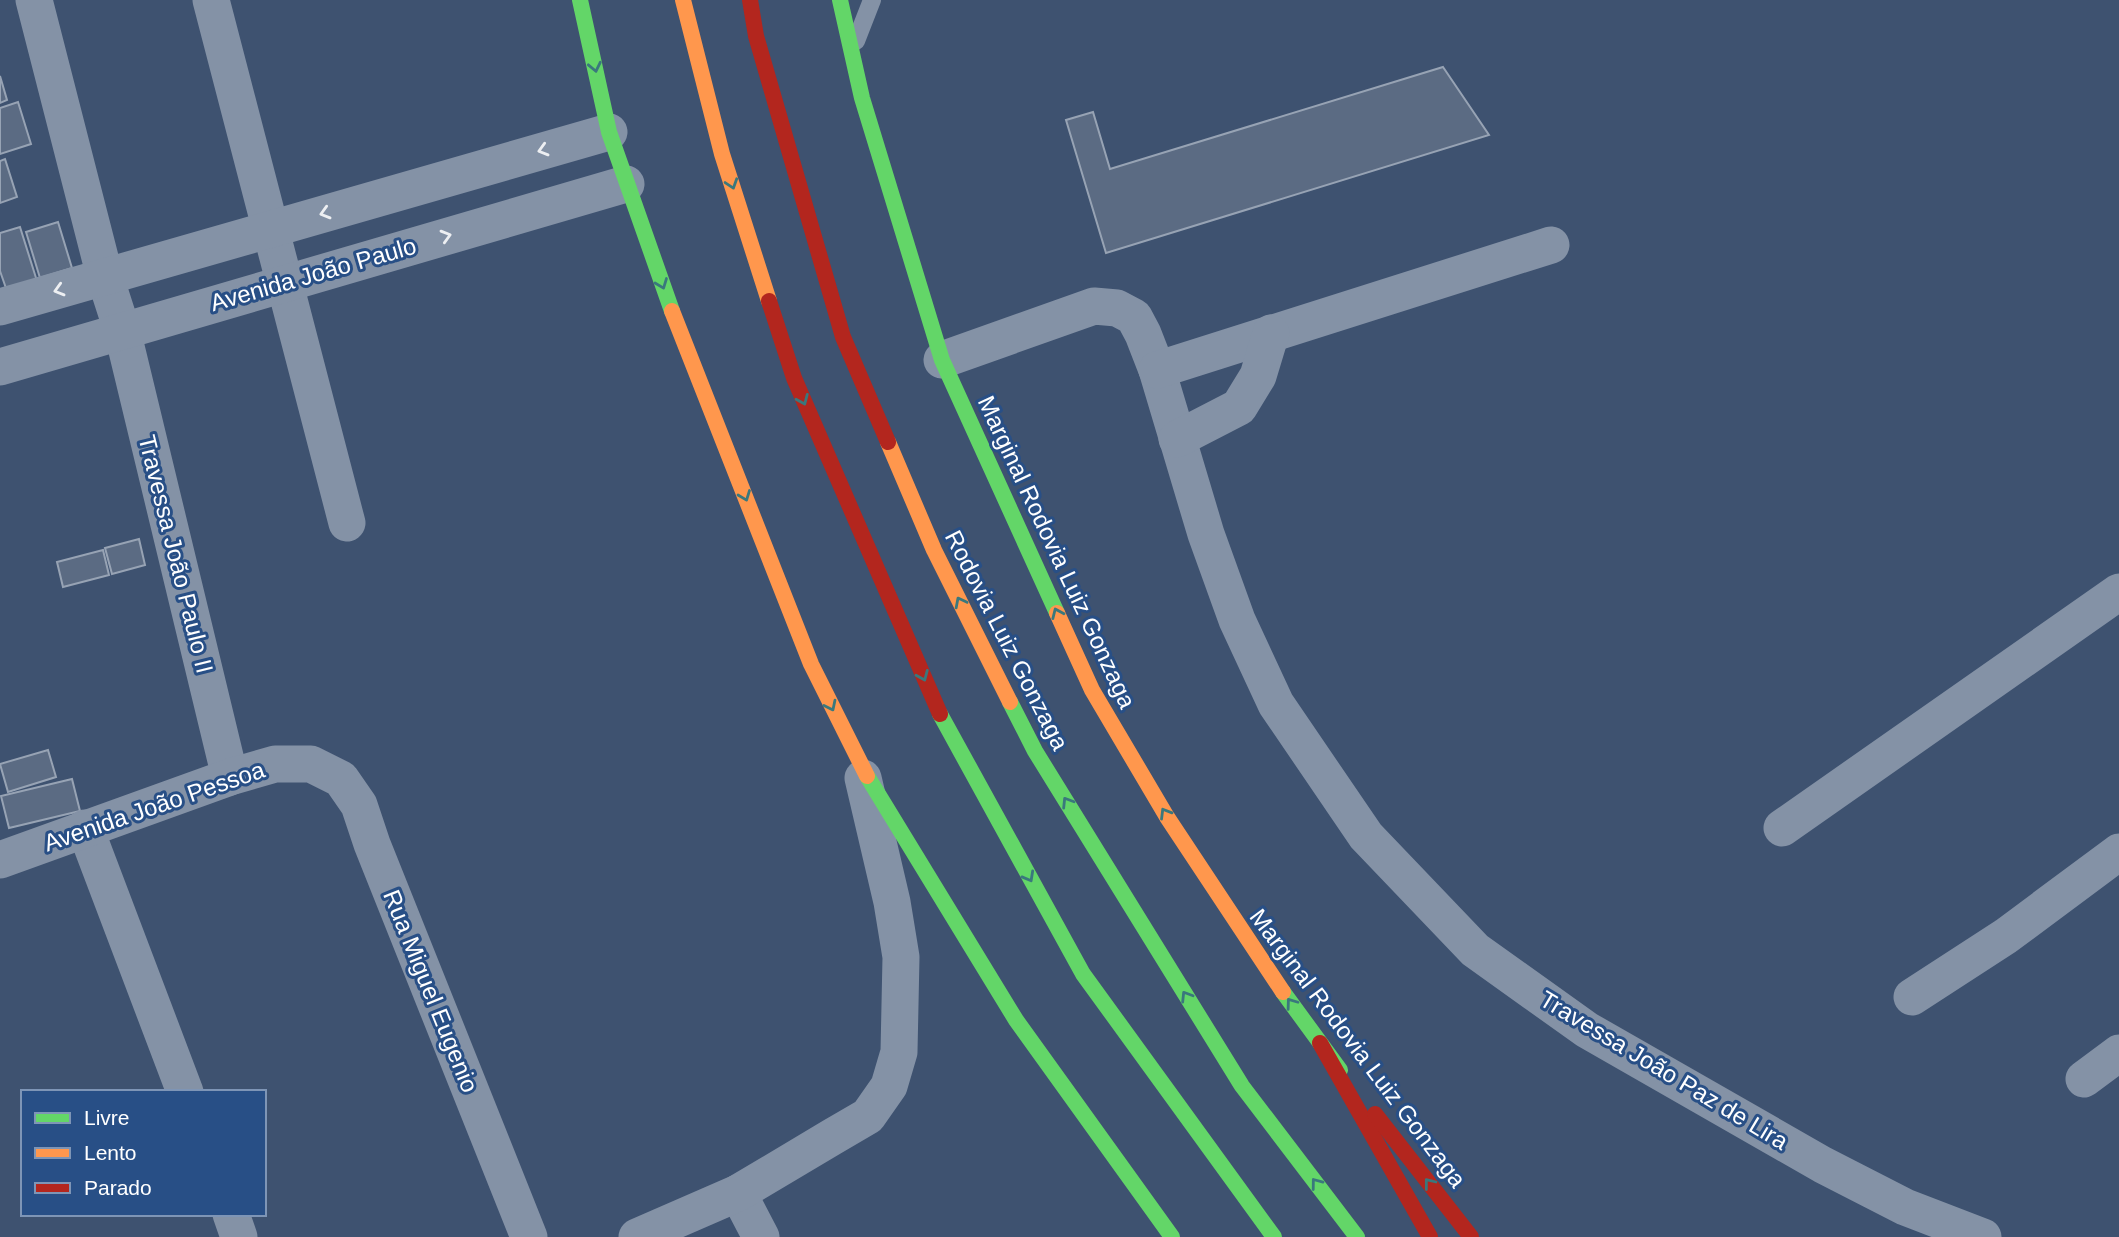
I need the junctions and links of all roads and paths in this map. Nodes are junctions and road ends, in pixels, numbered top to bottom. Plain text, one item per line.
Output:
1 (34, 0) edge
2 (211, 0) edge
3 (580, 0) edge
4 (683, 0) edge
5 (750, 0) edge
6 (840, 0) edge
7 (872, 0) edge
8 (677, 41) dead end
9 (852, 51) junction
10 (609, 132) junction
11 (722, 154) junction
12 (626, 184) junction
13 (271, 229) junction
14 (1551, 245) dead end
15 (105, 277) junction
16 (285, 282) junction
17 (0, 307) edge
18 (122, 330) junction
19 (1271, 333) junction
20 (942, 360) junction
21 (0, 367) edge
22 (1157, 370) junction
23 (1177, 439) junction
24 (347, 523) dead end
25 (2119, 592) edge
26 (859, 763) junction
27 (311, 764) joint
28 (230, 777) junction
29 (85, 828) junction
30 (1782, 828) dead end
31 (2119, 852) edge
32 (0, 860) edge
33 (1912, 997) dead end
34 (1320, 1044) junction
35 (2119, 1053) edge
36 (2084, 1079) dead end
37 (183, 1090) edge
38 (738, 1193) junction
39 (232, 1216) edge
40 (239, 1237) edge
41 (529, 1237) edge
42 (637, 1237) edge
43 (761, 1237) edge
44 (1172, 1237) edge
45 (1274, 1237) edge
46 (1357, 1237) edge
47 (1430, 1237) edge
48 (1471, 1237) edge
49 (1983, 1237) edge

1 - 15 street, Travessa João Paulo II
2 - 13 street
3 -> 10 main road
4 - 11 main road
46 -> 5 main road, Rodovia Luiz Gonzaga
6 - 9 main road, Marginal Rodovia Luiz Gonzaga
7 - 9 lane
8 - 11 main road
9 - 20 main road, Marginal Rodovia Luiz Gonzaga
10 - 12 main road
10 -> 13 street
11 -> 45 main road
16 -> 12 street, Avenida João Paulo
12 -> 26 main road
13 - 15 street
13 - 16 street
14 - 19 street
15 -> 17 street
15 - 18 street, Travessa João Paulo II
16 - 18 street, Avenida João Paulo
16 - 24 street
18 - 21 street, Avenida João Paulo
18 - 28 street, Travessa João Paulo II
19 - 22 street
19 - 23 street
20 - 22 street, Travessa João Paz de Lira
34 -> 20 main road, Marginal Rodovia Luiz Gonzaga
22 - 23 street, Travessa João Paz de Lira
23 - 49 street, Travessa João Paz de Lira
25 - 30 street
26 - 38 street
26 - 44 main road
27 - 28 street, Avenida João Pessoa
27 - 41 street, Rua Miguel Eugenio
28 - 29 street, Avenida João Pessoa
29 - 32 street, Avenida João Pessoa
29 - 37 street
31 - 33 street
34 - 47 main road
48 -> 34 main road, Marginal Rodovia Luiz Gonzaga
35 - 36 street
38 - 42 street
38 - 43 street
39 - 40 street

